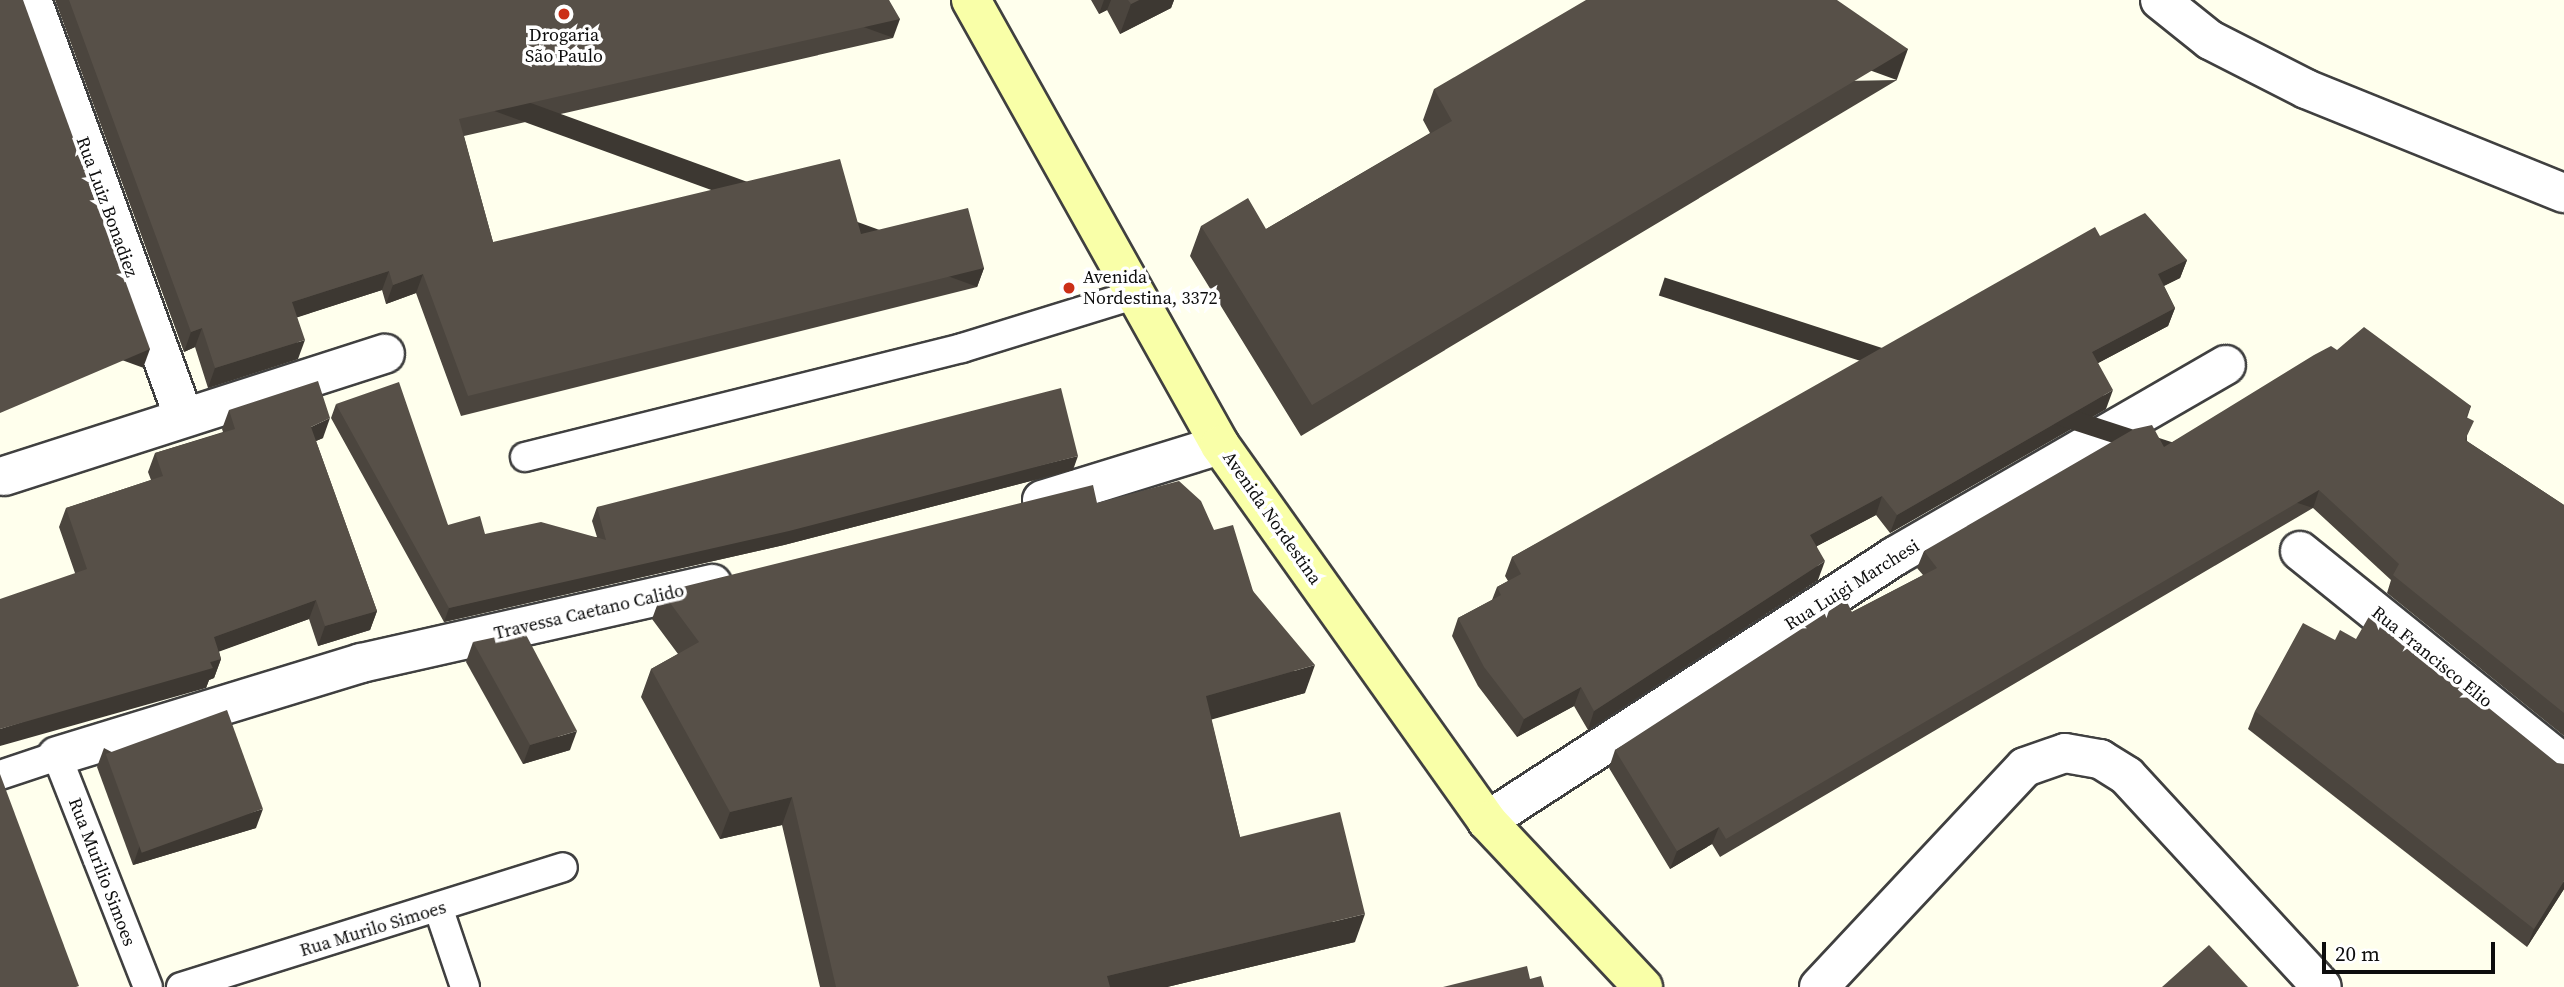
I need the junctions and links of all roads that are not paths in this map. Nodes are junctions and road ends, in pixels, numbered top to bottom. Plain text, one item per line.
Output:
1 (32, 0) edge
2 (971, 0) edge
3 (2160, 0) edge
4 (2564, 193) edge
5 (1136, 294) junction
6 (385, 354) dead end
7 (2225, 365) dead end
8 (183, 414) junction
9 (1220, 445) junction
10 (525, 457) dead end
11 (4, 476) dead end
12 (1002, 511) edge
13 (2301, 551) dead end
14 (750, 575) edge
15 (57, 756) junction
16 (2564, 764) edge
17 (0, 775) edge
18 (1487, 821) junction
19 (563, 867) dead end
20 (439, 910) junction
21 (148, 987) edge
22 (181, 987) edge
23 (465, 987) edge
24 (1643, 987) edge
25 (1819, 987) edge
26 (2322, 987) edge

1 - 8 street, Rua Luiz Bonadiez
2 - 5 main road, Avenida Nordestina
3 - 4 street
5 - 9 main road, Avenida Nordestina
5 - 10 lane
6 - 8 street
7 - 18 street, Rua Luigi Marchesi
8 - 11 street
9 - 12 street
9 - 18 main road, Avenida Nordestina
13 - 16 street, Rua Francisco Elio
14 - 15 street, Travessa Caetano Calido
15 - 17 lane, Travessa Caetano Calido
15 - 21 lane, Rua Murilio Simoes
18 - 24 main road, Avenida Nordestina
19 - 20 lane, Rua Murilo Simoes
20 - 22 lane, Rua Murilo Simoes
20 - 23 lane
25 - 26 street

